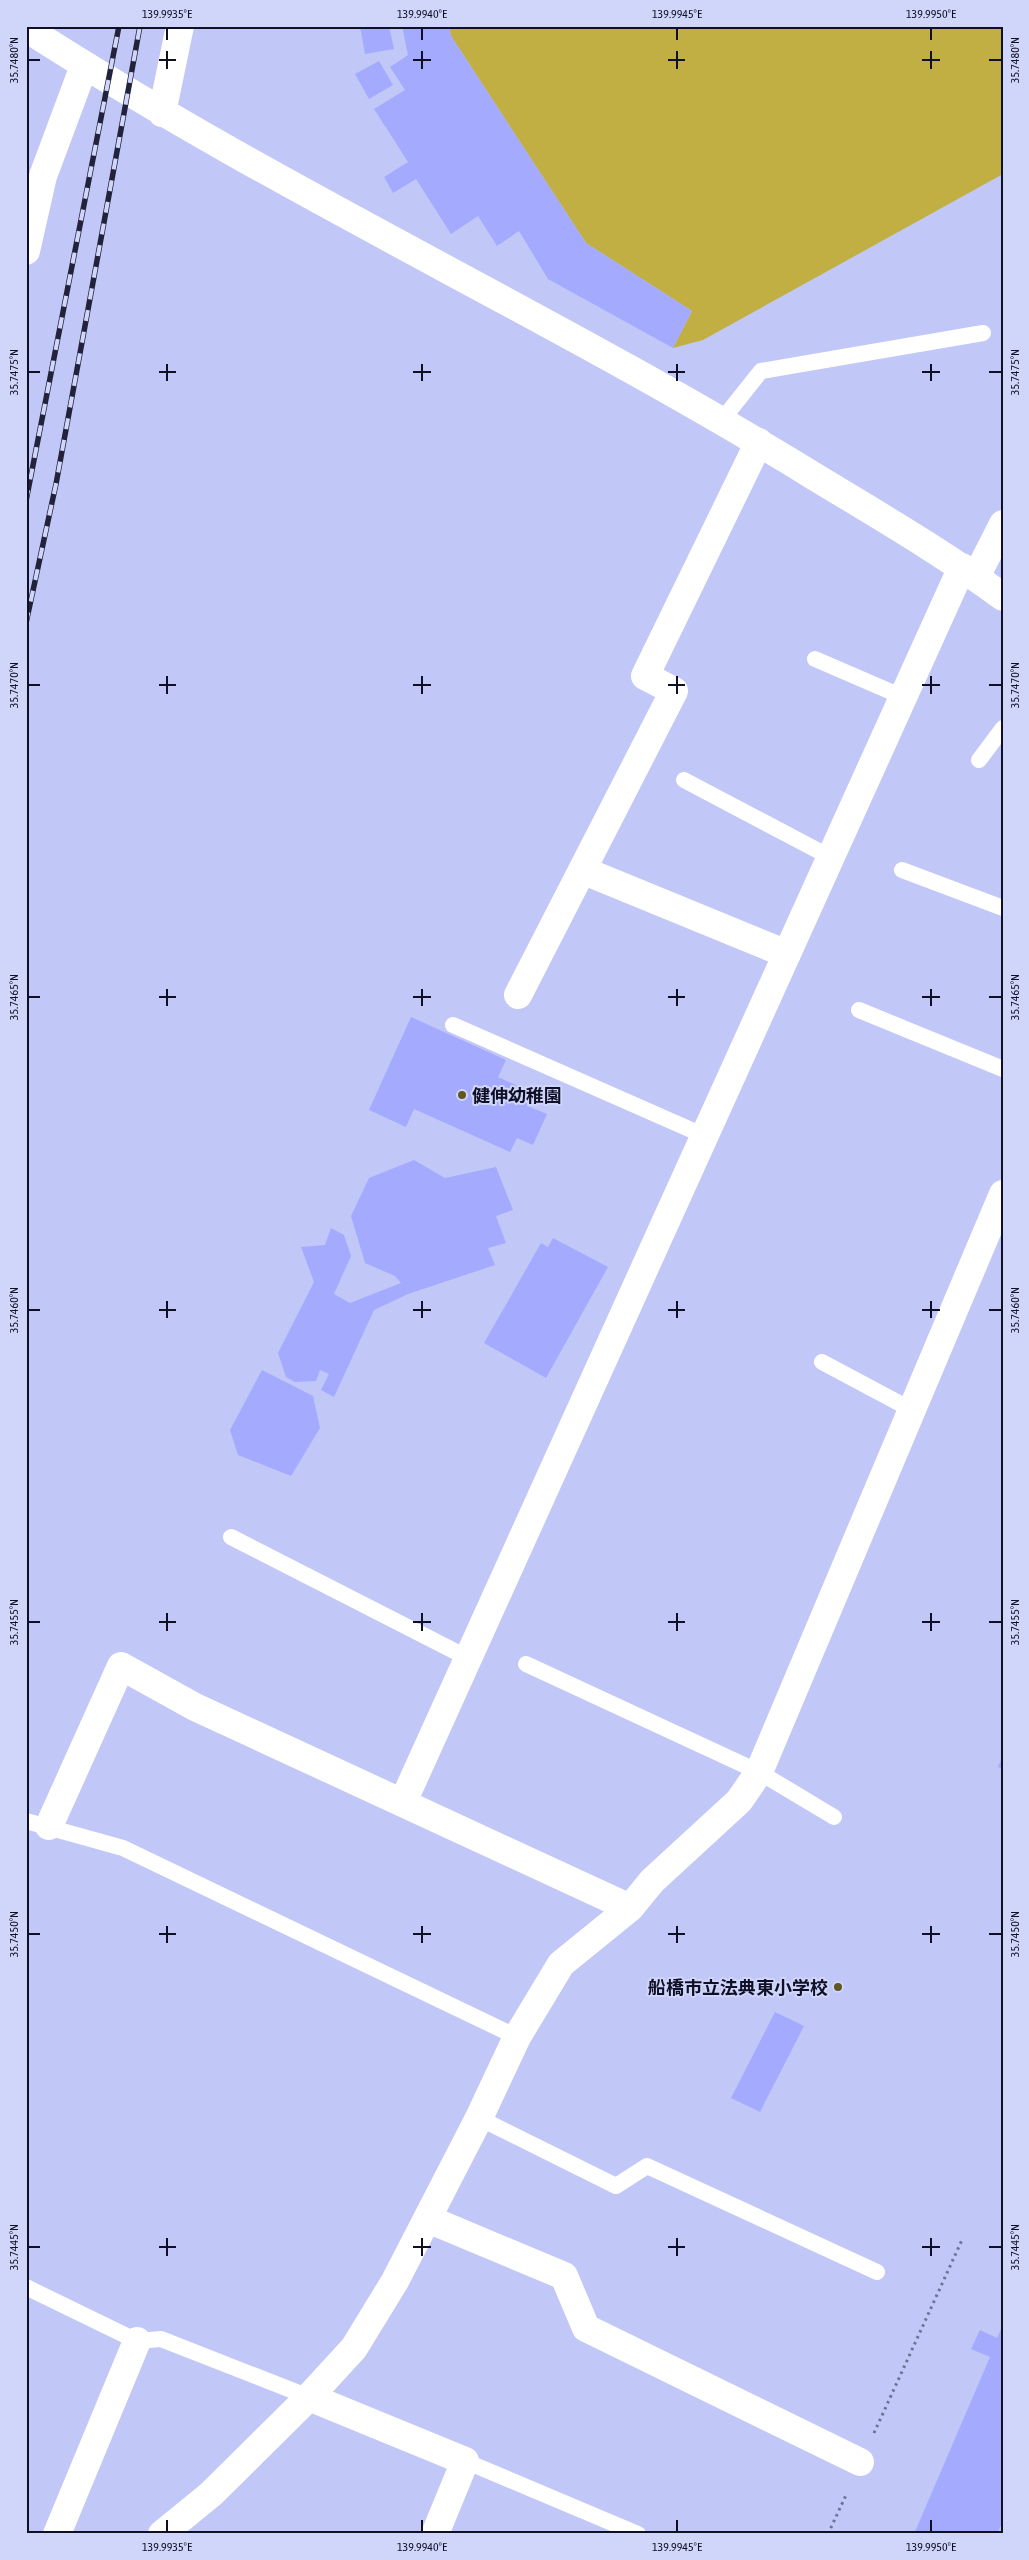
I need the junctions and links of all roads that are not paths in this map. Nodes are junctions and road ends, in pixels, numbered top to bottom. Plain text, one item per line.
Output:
1 (180, 26) edge
2 (26, 28) edge
3 (84, 66) junction
4 (162, 113) junction
5 (26, 251) edge
6 (983, 333) dead end
7 (722, 420) junction
8 (759, 442) junction
9 (1003, 524) edge
10 (969, 572) junction
11 (1003, 598) edge
12 (815, 659) dead end
13 (903, 697) junction
14 (1003, 728) edge
15 (979, 760) dead end
16 (684, 780) dead end
17 (830, 857) junction
18 (582, 870) junction
19 (902, 870) dead end
20 (1003, 908) edge
21 (787, 954) junction
22 (518, 995) dead end
23 (859, 1010) dead end
24 (453, 1025) dead end
25 (1003, 1069) edge
26 (705, 1136) junction
27 (1003, 1194) edge
28 (822, 1362) dead end
29 (912, 1410) junction
30 (232, 1537) dead end
31 (468, 1658) junction
32 (526, 1664) dead end
33 (759, 1772) junction
34 (403, 1802) junction
35 (834, 1817) dead end
36 (37, 1824) edge
37 (630, 1908) junction
38 (517, 2037) junction
39 (479, 2118) junction
40 (428, 2219) junction
41 (877, 2272) dead end
42 (26, 2287) edge
43 (137, 2341) junction
44 (309, 2397) junction
45 (465, 2461) junction
46 (860, 2462) road end
47 (436, 2533) edge
48 (56, 2534) edge
49 (162, 2534) edge
50 (638, 2534) edge

1 - 4 street
2 - 3 street
3 - 4 street
3 - 5 street
4 - 7 street
6 - 7 lane
7 - 8 street
8 - 10 street
8 - 18 street
9 - 10 street
10 - 11 street
10 - 13 street
12 - 13 lane
13 - 17 street
14 - 15 lane
16 - 17 lane
17 - 21 street
18 - 21 street
18 - 22 street
19 - 20 lane
21 - 26 street
23 - 25 lane
24 - 26 lane
26 - 31 street
27 - 29 street
28 - 29 lane
29 - 33 street
30 - 31 lane
31 - 34 street
32 - 33 lane
33 - 35 lane
33 - 37 street
34 - 36 street
34 - 37 street
36 - 38 lane
37 - 38 street
38 - 39 street
39 - 40 street
39 - 41 lane
40 - 44 street
40 - 46 street
42 - 43 lane
43 - 44 lane
43 - 48 street
44 - 45 street
44 - 49 street
45 - 47 street
45 - 50 lane

